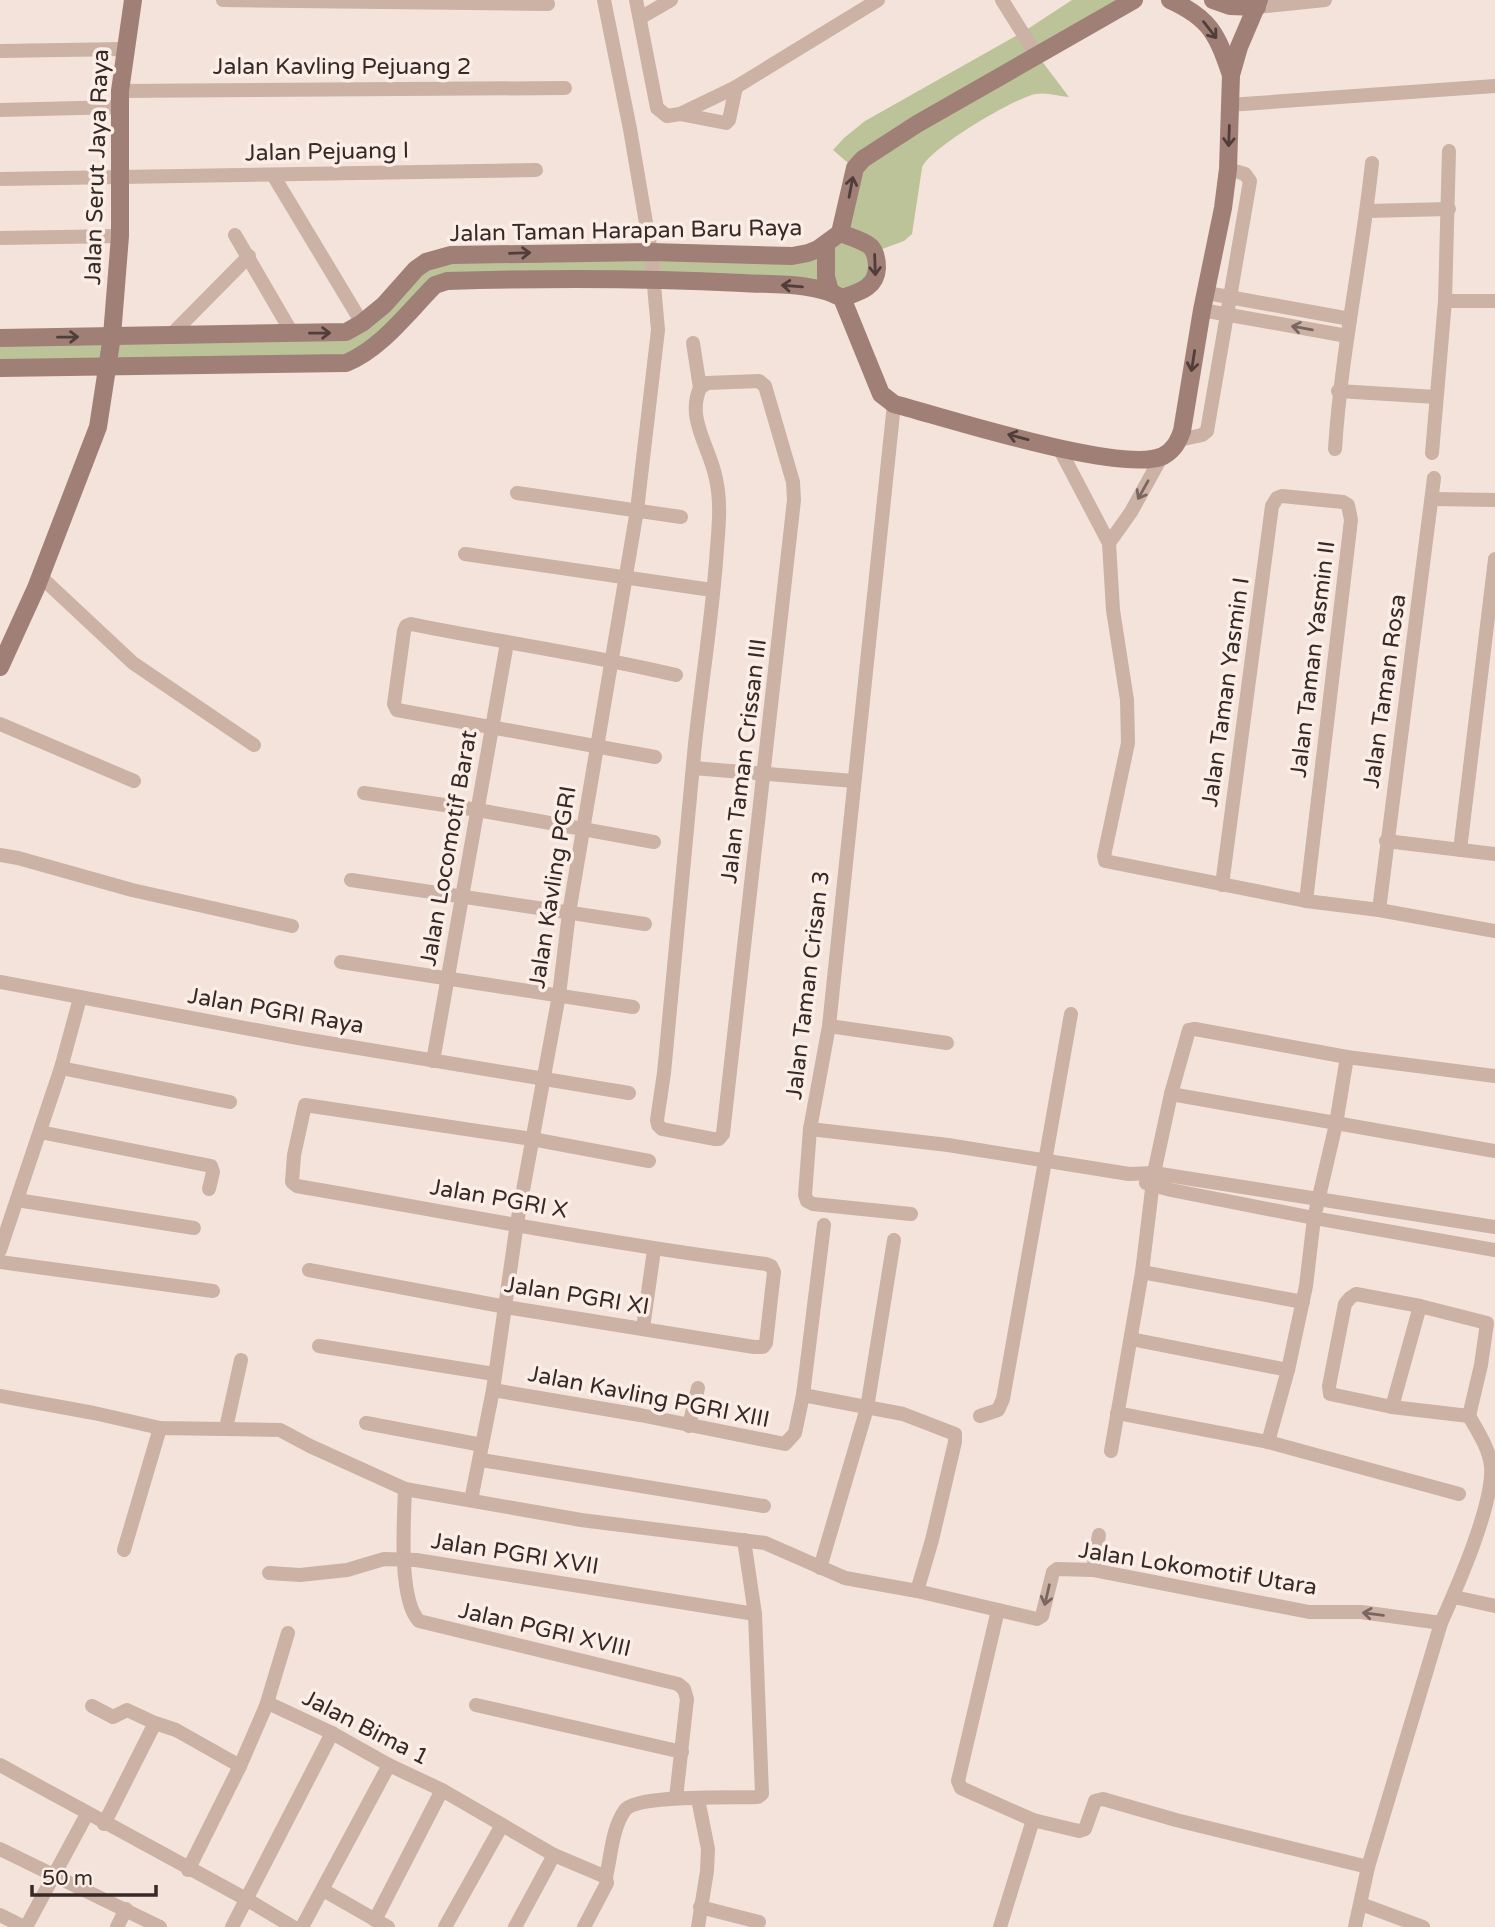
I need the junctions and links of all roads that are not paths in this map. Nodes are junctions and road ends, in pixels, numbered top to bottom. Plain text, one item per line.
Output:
1 (134, 0) edge
2 (223, 0) edge
3 (604, 0) edge
4 (636, 0) edge
5 (671, 0) edge
6 (878, 0) edge
7 (1002, 0) edge
8 (1134, 0) edge
9 (1170, 0) edge
10 (1213, 0) edge
11 (1325, 0) edge
12 (1258, 3) edge
13 (548, 4) dead end
14 (640, 18) junction
15 (124, 50) junction
16 (0, 51) edge
17 (1037, 56) junction
18 (1231, 75) junction
19 (1495, 86) edge
20 (736, 87) junction
21 (565, 88) dead end
22 (119, 99) junction
23 (1230, 105) junction
24 (0, 110) edge
25 (680, 114) junction
26 (1449, 151) dead end
27 (1372, 163) dead end
28 (1228, 169) junction
29 (536, 170) dead end
30 (273, 175) junction
31 (119, 177) junction
32 (0, 179) edge
33 (1448, 209) junction
34 (1367, 211) junction
35 (235, 235) dead end
36 (120, 236) junction
37 (0, 238) edge
38 (833, 238) junction
39 (651, 252) junction
40 (249, 256) junction
41 (653, 279) junction
42 (836, 294) junction
43 (1230, 296) junction
44 (1204, 301) junction
45 (1445, 301) junction
46 (1495, 301) edge
47 (1226, 315) junction
48 (1350, 319) junction
49 (362, 323) junction
50 (292, 333) junction
51 (172, 334) junction
52 (112, 336) junction
53 (1347, 336) junction
54 (0, 338) edge
55 (693, 343) dead end
56 (108, 365) junction
57 (0, 368) edge
58 (704, 385) junction
59 (1338, 391) junction
60 (1436, 397) junction
61 (894, 404) junction
62 (1178, 440) junction
63 (1059, 448) junction
64 (1335, 449) dead end
65 (1432, 453) dead end
66 (1162, 456) junction
67 (1434, 478) dead end
68 (517, 493) dead end
69 (1432, 499) junction
70 (1495, 500) edge
71 (1272, 506) joint
72 (637, 510) junction
73 (681, 517) dead end
74 (1108, 543) junction
75 (465, 554) dead end
76 (1495, 559) edge
77 (626, 576) junction
78 (41, 577) junction
79 (705, 589) dead end
80 (507, 643) junction
81 (613, 660) junction
82 (0, 667) edge
83 (676, 675) dead end
84 (0, 724) edge
85 (493, 726) junction
86 (254, 746) dead end
87 (596, 746) junction
88 (655, 757) dead end
89 (693, 768) junction
90 (765, 774) junction
91 (134, 781) dead end
92 (854, 781) junction
93 (364, 793) dead end
94 (478, 810) junction
95 (583, 830) junction
96 (1386, 841) junction
97 (654, 842) dead end
98 (1460, 850) junction
99 (1495, 854) edge
100 (0, 855) edge
101 (351, 880) dead end
102 (1222, 885) junction
103 (463, 896) junction
104 (1306, 901) junction
105 (1379, 910) junction
106 (569, 913) junction
107 (645, 924) dead end
108 (292, 926) dead end
109 (1495, 931) edge
110 (341, 962) dead end
111 (447, 980) junction
112 (0, 982) edge
113 (559, 995) junction
114 (80, 998) junction
115 (633, 1007) dead end
116 (1071, 1014) dead end
117 (829, 1026) junction
118 (947, 1043) dead end
119 (1347, 1057) junction
120 (433, 1061) junction
121 (61, 1068) junction
122 (1495, 1076) edge
123 (544, 1079) junction
124 (629, 1094) dead end
125 (1171, 1094) junction
126 (230, 1102) dead end
127 (1336, 1124) junction
128 (810, 1129) junction
129 (40, 1132) junction
130 (532, 1139) junction
131 (1495, 1152) edge
132 (649, 1161) dead end
133 (1044, 1161) junction
134 (1153, 1179) junction
135 (209, 1189) dead end
136 (17, 1200) junction
137 (1320, 1200) junction
138 (911, 1214) dead end
139 (1314, 1219) junction
140 (517, 1223) junction
141 (824, 1225) dead end
142 (1495, 1227) edge
143 (194, 1228) dead end
144 (894, 1240) dead end
145 (0, 1250) edge
146 (654, 1250) junction
147 (1495, 1250) edge
148 (0, 1262) edge
149 (309, 1270) dead end
150 (774, 1272) joint
151 (1142, 1272) junction
152 (213, 1291) dead end
153 (1303, 1302) junction
154 (1420, 1306) junction
155 (506, 1307) junction
156 (643, 1328) junction
157 (1130, 1339) junction
158 (319, 1346) dead end
159 (241, 1360) dead end
160 (1288, 1370) junction
161 (494, 1374) junction
162 (698, 1388) dead end
163 (493, 1390) junction
164 (803, 1395) junction
165 (0, 1396) edge
166 (1392, 1406) junction
167 (867, 1408) junction
168 (1117, 1413) junction
169 (980, 1416) dead end
170 (1469, 1416) junction
171 (366, 1423) dead end
172 (690, 1426) junction
173 (160, 1428) junction
174 (226, 1428) junction
175 (1268, 1442) junction
176 (482, 1444) junction
177 (1111, 1451) dead end
178 (481, 1460) junction
179 (405, 1489) junction
180 (1459, 1494) dead end
181 (471, 1500) junction
182 (764, 1506) dead end
183 (1099, 1535) dead end
184 (744, 1540) junction
185 (124, 1550) dead end
186 (403, 1559) junction
187 (820, 1568) junction
188 (1093, 1570) junction
189 (269, 1573) dead end
190 (917, 1591) junction
191 (1454, 1597) junction
192 (1495, 1606) edge
193 (998, 1610) junction
194 (755, 1614) junction
195 (1441, 1623) junction
196 (288, 1633) dead end
197 (476, 1705) dead end
198 (92, 1706) dead end
199 (266, 1706) junction
200 (155, 1723) junction
201 (332, 1733) junction
202 (682, 1752) junction
203 (0, 1765) edge
204 (389, 1765) junction
205 (240, 1766) junction
206 (442, 1790) junction
207 (677, 1798) junction
208 (698, 1799) junction
209 (87, 1814) junction
210 (1033, 1819) junction
211 (104, 1824) junction
212 (502, 1825) junction
213 (0, 1849) edge
214 (554, 1855) junction
215 (1367, 1867) junction
216 (188, 1870) junction
217 (53, 1875) junction
218 (606, 1877) junction
219 (323, 1890) junction
220 (246, 1899) junction
221 (1361, 1904) junction
222 (700, 1907) junction
223 (126, 1909) junction
224 (0, 1915) edge
225 (381, 1923) edge
226 (759, 1923) dead end
227 (25, 1927) edge
228 (117, 1927) edge
229 (160, 1927) edge
230 (232, 1927) edge
231 (293, 1927) edge
232 (302, 1927) edge
233 (445, 1927) edge
234 (515, 1927) edge
235 (584, 1927) edge
236 (698, 1927) edge
237 (1000, 1927) edge
238 (1355, 1927) edge
239 (1423, 1927) edge

1 - 15 street, Jalan Serut Jaya Raya
2 - 13 street
3 - 39 street, Jalan Kavling PGRI
4 - 14 street
5 - 14 street
6 - 20 street
7 - 17 street
8 - 17 street
9 -> 18 street
10 - 12 street
11 - 12 street
12 - 18 street
14 - 25 street
15 - 16 street
15 - 22 street, Jalan Serut Jaya Raya
38 -> 17 street
18 - 23 street
19 - 23 street
20 - 25 street
20 - 25 street
21 - 22 street, Jalan Kavling Pejuang 2
22 - 24 street, Jalan Kavling Pejuang 2
22 - 31 street, Jalan Serut Jaya Raya
23 -> 28 street
26 - 33 street
27 - 34 street
28 - 43 street
28 - 44 street
29 - 30 street, Jalan Pejuang I
30 - 31 street, Jalan Pejuang I
30 - 49 street
31 - 32 street, Jalan Pejuang I
31 - 36 street, Jalan Serut Jaya Raya
33 - 34 street
33 - 45 street
34 - 48 street
35 - 40 street
36 - 37 street
36 - 52 street, Jalan Serut Jaya Raya
38 - 39 street, Jalan Taman Harapan Baru Raya
38 - 42 street
38 -> 42 street
39 - 41 street, Jalan Kavling PGRI
49 -> 39 street, Jalan Taman Harapan Baru Raya
40 - 50 street
40 - 51 street
42 -> 41 street, Jalan Taman Harapan Baru Raya
41 - 56 street, Jalan Taman Harapan Baru Raya
41 - 72 street, Jalan Kavling PGRI
42 - 61 street
43 - 44 street
43 - 47 street
43 - 48 street
44 - 47 street
44 -> 62 street
45 - 46 street
45 - 60 street
53 -> 47 street
47 - 62 street
48 - 53 street
50 -> 49 street, Jalan Taman Harapan Baru Raya
50 - 51 street, Jalan Taman Harapan Baru Raya
51 - 52 street, Jalan Taman Harapan Baru Raya
54 -> 52 street, Jalan Taman Harapan Baru Raya
52 - 56 street, Jalan Serut Jaya Raya
53 - 59 street
55 - 58 street
56 - 57 street, Jalan Taman Harapan Baru Raya
56 - 78 street, Jalan Serut Jaya Raya
58 - 89 street
58 - 90 street, Jalan Taman Crissan III
59 - 60 street
59 - 64 street
60 - 65 street
63 -> 61 street
61 - 92 street, Jalan Taman Crisan 3
62 - 66 street
63 - 66 street
63 - 74 street
66 -> 74 street
67 - 69 street, Jalan Taman Rosa
68 - 72 street
69 - 70 street
69 - 96 street, Jalan Taman Rosa
71 - 102 street, Jalan Taman Yasmin I
71 - 104 street, Jalan Taman Yasmin II
72 - 73 street
72 - 77 street, Jalan Kavling PGRI
74 - 102 street
75 - 77 street
76 - 98 street
77 - 79 street
77 - 81 street, Jalan Kavling PGRI
78 - 82 street, Jalan Serut Jaya Raya
78 - 86 street
80 - 81 street
80 - 85 street, Jalan Locomotif Barat
80 - 85 street
81 - 83 street
81 - 87 street, Jalan Kavling PGRI
84 - 91 street
85 - 87 street
85 - 94 street, Jalan Locomotif Barat
87 - 88 street
87 - 95 street, Jalan Kavling PGRI
89 - 90 street
89 - 90 street, Jalan Taman Crissan III
90 - 92 street
92 - 117 street, Jalan Taman Crisan 3
93 - 94 street
94 - 95 street
94 - 103 street, Jalan Locomotif Barat
95 - 97 street
95 - 106 street, Jalan Kavling PGRI
96 - 98 street
96 - 105 street, Jalan Taman Rosa
98 - 99 street
100 - 108 street
101 - 103 street
102 - 104 street
103 - 106 street
103 - 111 street, Jalan Locomotif Barat
104 - 105 street
105 - 109 street
106 - 107 street
106 - 113 street, Jalan Kavling PGRI
110 - 111 street
111 - 113 street
111 - 120 street, Jalan Locomotif Barat
112 - 114 street, Jalan PGRI Raya
113 - 115 street
113 - 123 street, Jalan Kavling PGRI
114 - 120 street, Jalan PGRI Raya
114 - 121 street
116 - 133 street
117 - 118 street
117 - 128 street, Jalan Taman Crisan 3
119 - 122 street
119 - 125 street
119 - 127 street
120 - 123 street, Jalan PGRI Raya
121 - 126 street
121 - 129 street
123 - 124 street, Jalan PGRI Raya
123 - 130 street, Jalan Kavling PGRI
125 - 127 street
125 - 134 street
127 - 131 street
127 - 137 street
128 - 133 street
128 - 138 street, Jalan Taman Crisan 3
129 - 135 street
129 - 136 street
130 - 132 street
130 - 140 street, Jalan Kavling PGRI
130 - 140 street, Jalan PGRI X
133 - 134 street
133 - 169 street
134 - 137 street
134 - 139 street
134 - 151 street
136 - 143 street
136 - 145 street
137 - 139 street
137 - 142 street
139 - 147 street
139 - 153 street
140 - 146 street, Jalan PGRI X
140 - 155 street, Jalan Kavling PGRI
141 - 164 street
144 - 167 street
146 - 150 street, Jalan PGRI X
146 - 156 street
148 - 152 street
149 - 155 street, Jalan PGRI XI
150 - 156 street, Jalan PGRI XI
151 - 153 street
151 - 157 street
153 - 160 street
154 - 166 street
154 - 166 street
154 - 170 street
155 - 156 street, Jalan PGRI XI
155 - 161 street, Jalan Kavling PGRI
157 - 160 street
157 - 168 street
158 - 161 street
159 - 174 street
160 - 175 street
161 - 163 street, Jalan Kavling PGRI
162 - 172 street
163 - 172 street, Jalan Kavling PGRI XIII
163 - 176 street, Jalan Kavling PGRI
164 - 167 street
164 - 172 street, Jalan Kavling PGRI XIII
165 - 173 street, Jalan Lokomotif Utara
166 - 170 street
167 - 187 street
167 - 190 street
168 - 175 street
168 - 177 street
170 - 191 street
171 - 176 street
173 - 174 street, Jalan Lokomotif Utara
173 - 185 street
174 - 179 street, Jalan Lokomotif Utara
175 - 180 street
176 - 178 street, Jalan Kavling PGRI
178 - 181 street, Jalan Kavling PGRI
178 - 182 street
179 - 181 street, Jalan Lokomotif Utara
179 - 186 street, Jalan PGRI XVIII
181 - 184 street, Jalan Lokomotif Utara
183 - 188 street
184 - 187 street, Jalan Lokomotif Utara
184 - 194 street
186 - 189 street, Jalan PGRI XVII
186 - 194 street, Jalan PGRI XVII
186 - 202 street, Jalan PGRI XVIII
187 - 190 street, Jalan Lokomotif Utara
188 -> 193 street, Jalan Lokomotif Utara
195 -> 188 street, Jalan Lokomotif Utara
190 - 193 street, Jalan Lokomotif Utara
191 - 192 street
191 - 195 street
193 - 210 street
194 - 208 street
195 - 215 street
196 - 199 street
197 - 202 street
198 - 200 street
199 - 201 street, Jalan Bima 1
199 - 205 street, Jalan Bima 1
200 - 205 street
200 - 211 street
201 - 204 street, Jalan Bima 1
201 - 220 street
202 - 207 street, Jalan PGRI XVIII
203 - 209 street
204 - 206 street, Jalan Bima 1
204 - 219 street
205 - 216 street, Jalan Bima 1
206 - 212 street, Jalan Bima 1
206 - 225 street
207 - 208 street
207 - 218 street
208 - 222 street
209 - 211 street
209 - 217 street
210 - 215 street
210 - 237 street
211 - 216 street
212 - 214 street, Jalan Bima 1
212 - 233 street
213 - 217 street
214 - 218 street, Jalan Bima 1
214 - 234 street
215 - 221 street
216 - 220 street
217 - 223 street
217 - 227 street
218 - 235 street
219 - 225 street
219 - 232 street
220 - 230 street
220 - 231 street
221 - 238 street
221 - 239 street
222 - 226 street
222 - 236 street
223 - 228 street
223 - 229 street
224 - 227 street

